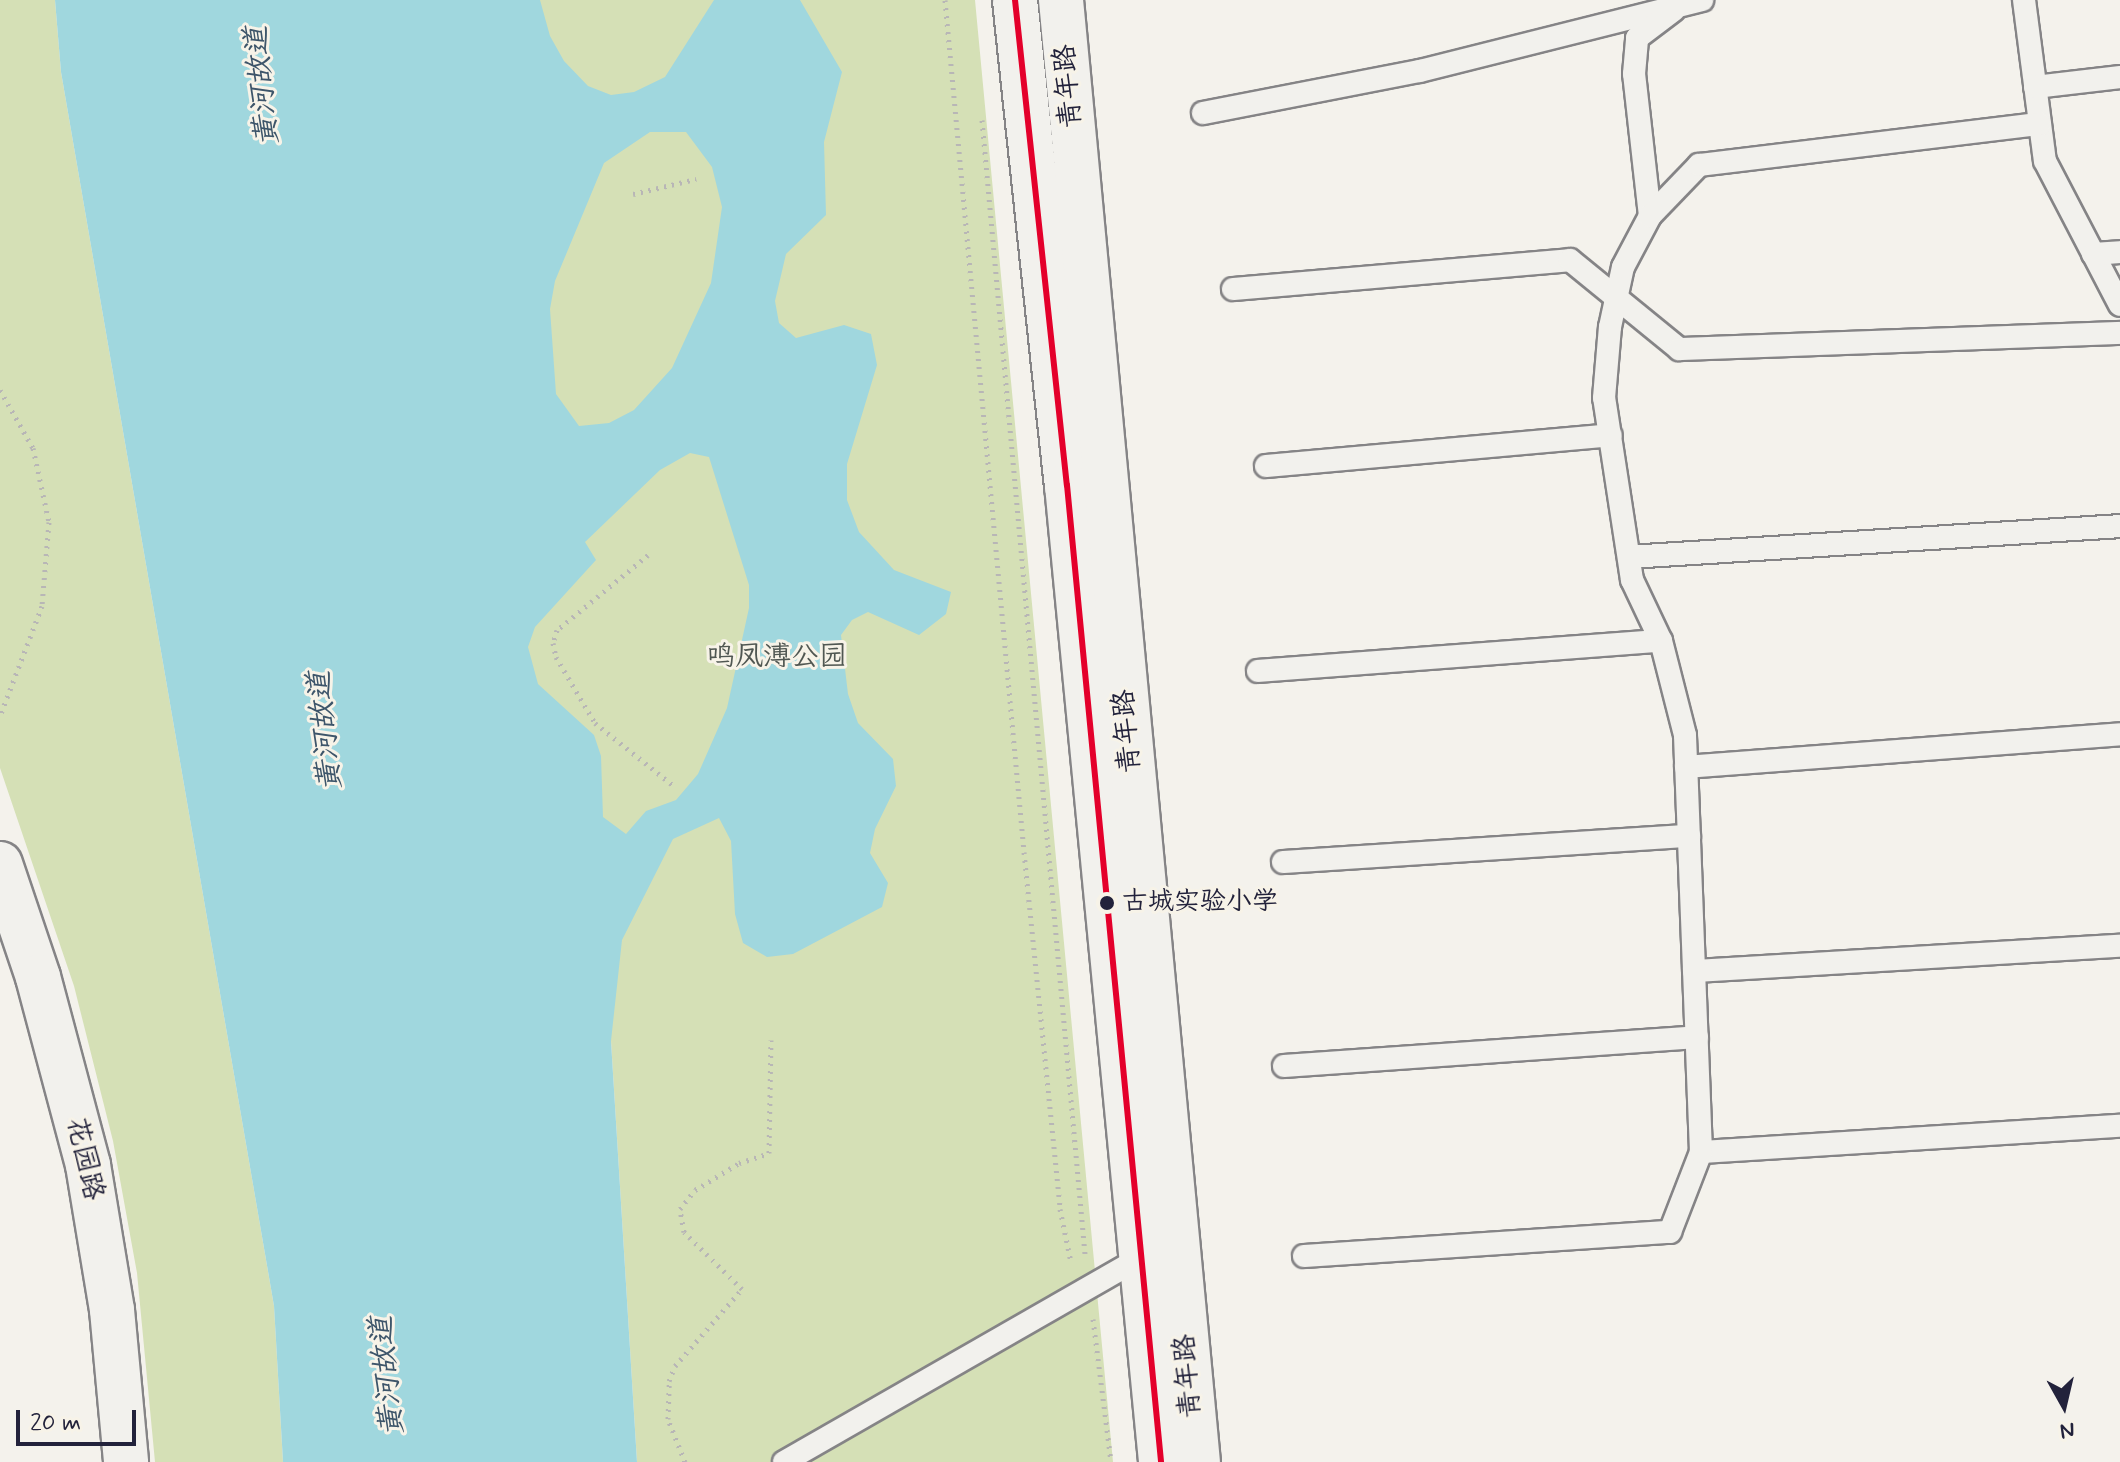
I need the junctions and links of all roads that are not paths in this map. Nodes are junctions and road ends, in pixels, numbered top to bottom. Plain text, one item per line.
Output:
1 (1015, 0) edge
2 (1061, 0) edge
3 (2024, 0) edge
4 (1694, 1) edge
5 (2120, 77) edge
6 (2035, 87) junction
7 (1203, 113) dead end
8 (2040, 124) junction
9 (1650, 216) junction
10 (2120, 252) edge
11 (2093, 254) junction
12 (1233, 289) dead end
13 (1617, 294) junction
14 (2120, 305) edge
15 (2120, 333) edge
16 (1611, 435) junction
17 (1266, 466) dead end
18 (2120, 526) edge
19 (1629, 557) junction
20 (1661, 641) junction
21 (1258, 671) dead end
22 (2120, 734) edge
23 (1686, 767) junction
24 (1689, 836) junction
25 (1283, 862) dead end
26 (0, 864) edge
27 (2120, 946) edge
28 (1694, 971) junction
29 (1697, 1037) junction
30 (1284, 1066) dead end
31 (2120, 1126) edge
32 (1701, 1152) junction
33 (1304, 1256) dead end
34 (1139, 1259) junction
35 (126, 1462) edge
36 (784, 1462) edge
37 (1161, 1462) edge
38 (1198, 1462) edge

1 - 34 street, 青年路
2 - 38 street, 青年路
3 - 6 lane
4 - 7 lane
4 - 9 lane
5 - 6 lane
6 - 8 lane
8 - 9 lane
8 - 11 lane
9 - 13 lane
10 - 11 lane
11 - 14 lane
12 - 13 lane
13 - 15 lane
13 - 16 lane
16 - 17 lane
16 - 19 lane
18 - 19 lane
19 - 20 lane
20 - 21 lane
20 - 23 lane
22 - 23 lane
23 - 24 lane
24 - 25 lane
24 - 28 lane
26 - 35 street, 花园路
27 - 28 lane
28 - 29 lane
29 - 30 lane
29 - 32 lane
31 - 32 lane
32 - 33 lane
34 - 36 lane
34 - 37 street, 青年路

